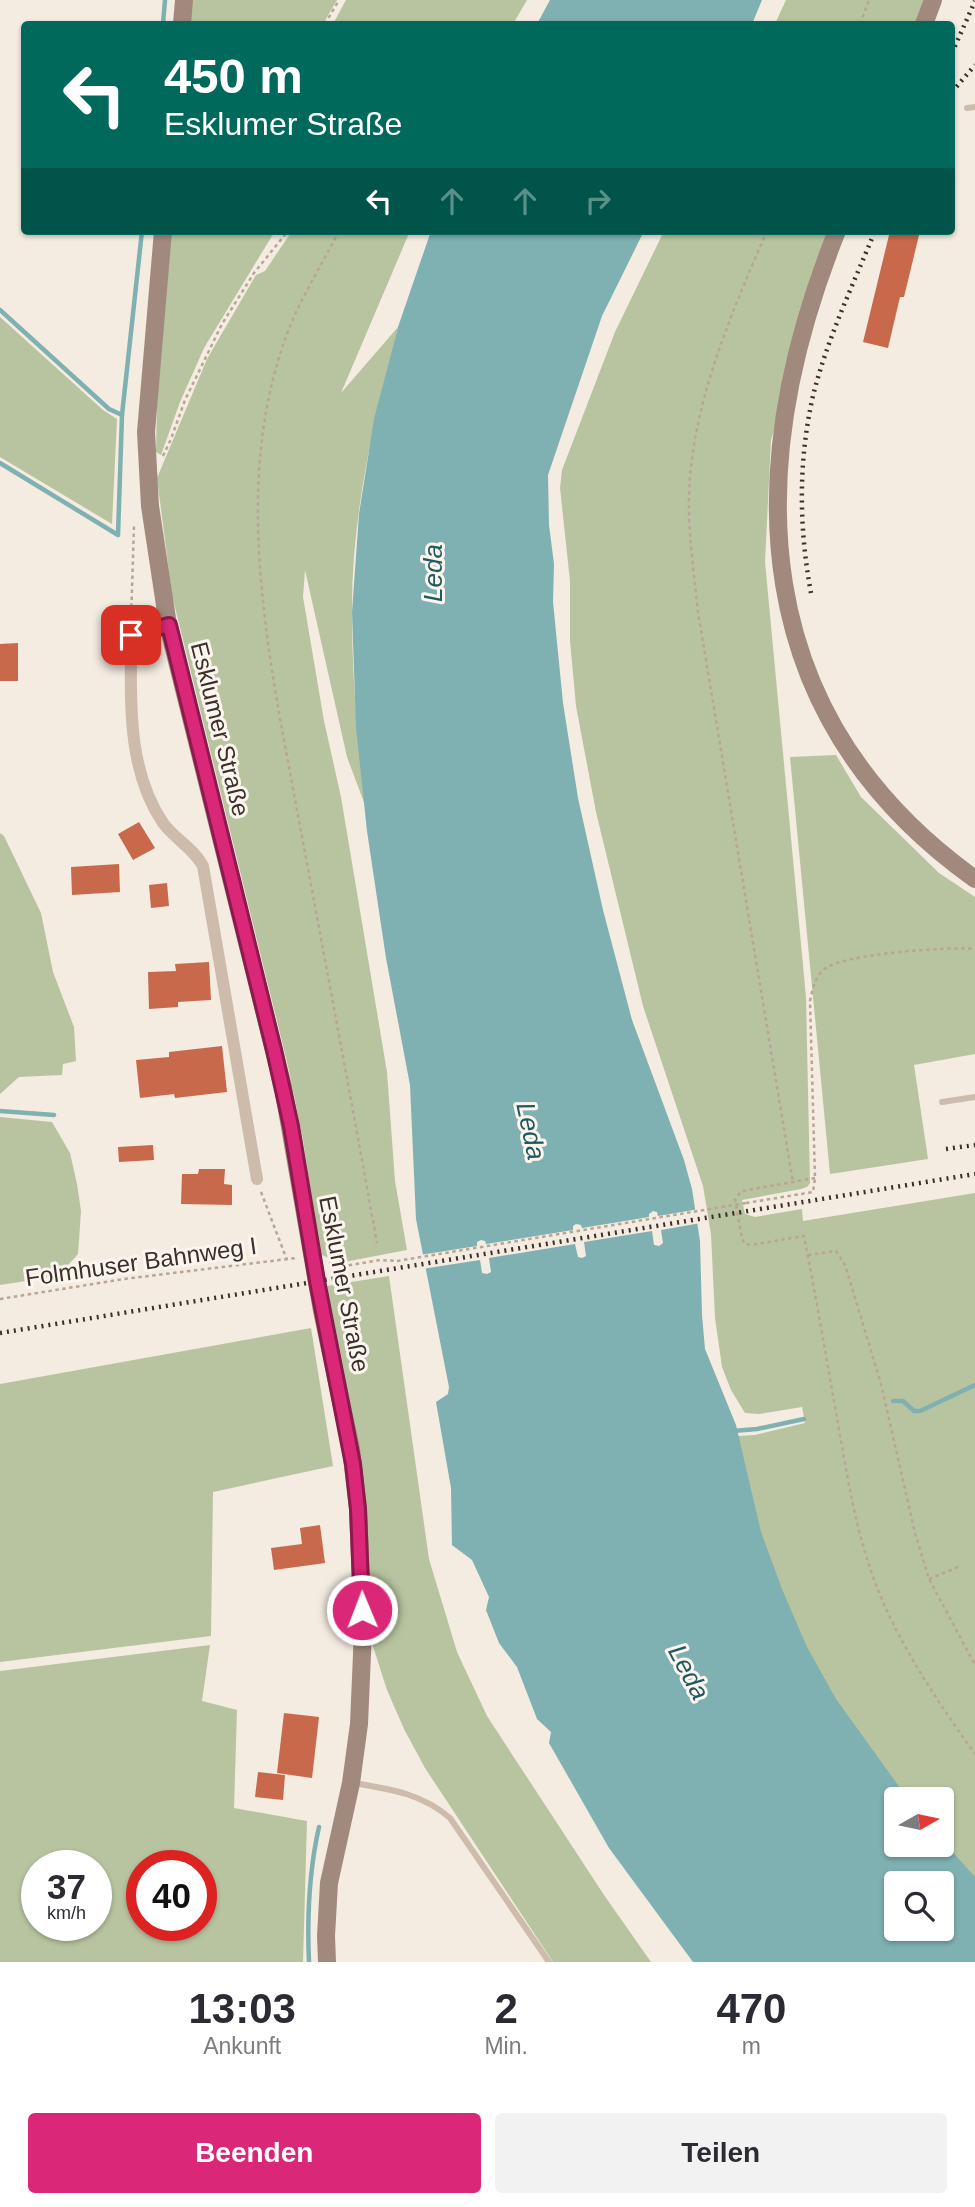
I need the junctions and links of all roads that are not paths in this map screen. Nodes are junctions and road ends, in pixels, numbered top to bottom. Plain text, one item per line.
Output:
1 (184, 0) edge
2 (933, 0) edge
3 (181, 21) edge
4 (925, 21) edge
5 (163, 235) edge
6 (836, 235) edge
7 (169, 625) junction
8 (975, 879) edge
9 (975, 1097) edge
10 (942, 1102) dead end
11 (257, 1179) road end
12 (351, 1783) junction
13 (327, 1962) edge
14 (549, 1962) edge

1 - 3 street
2 - 4 street
5 - 7 street, Esklumer Straße
6 - 8 street
7 - 11 street, Esklumer Straße
7 - 12 street, Esklumer Straße
9 - 10 lane
12 - 13 street, Esklumer Straße
12 - 14 lane

